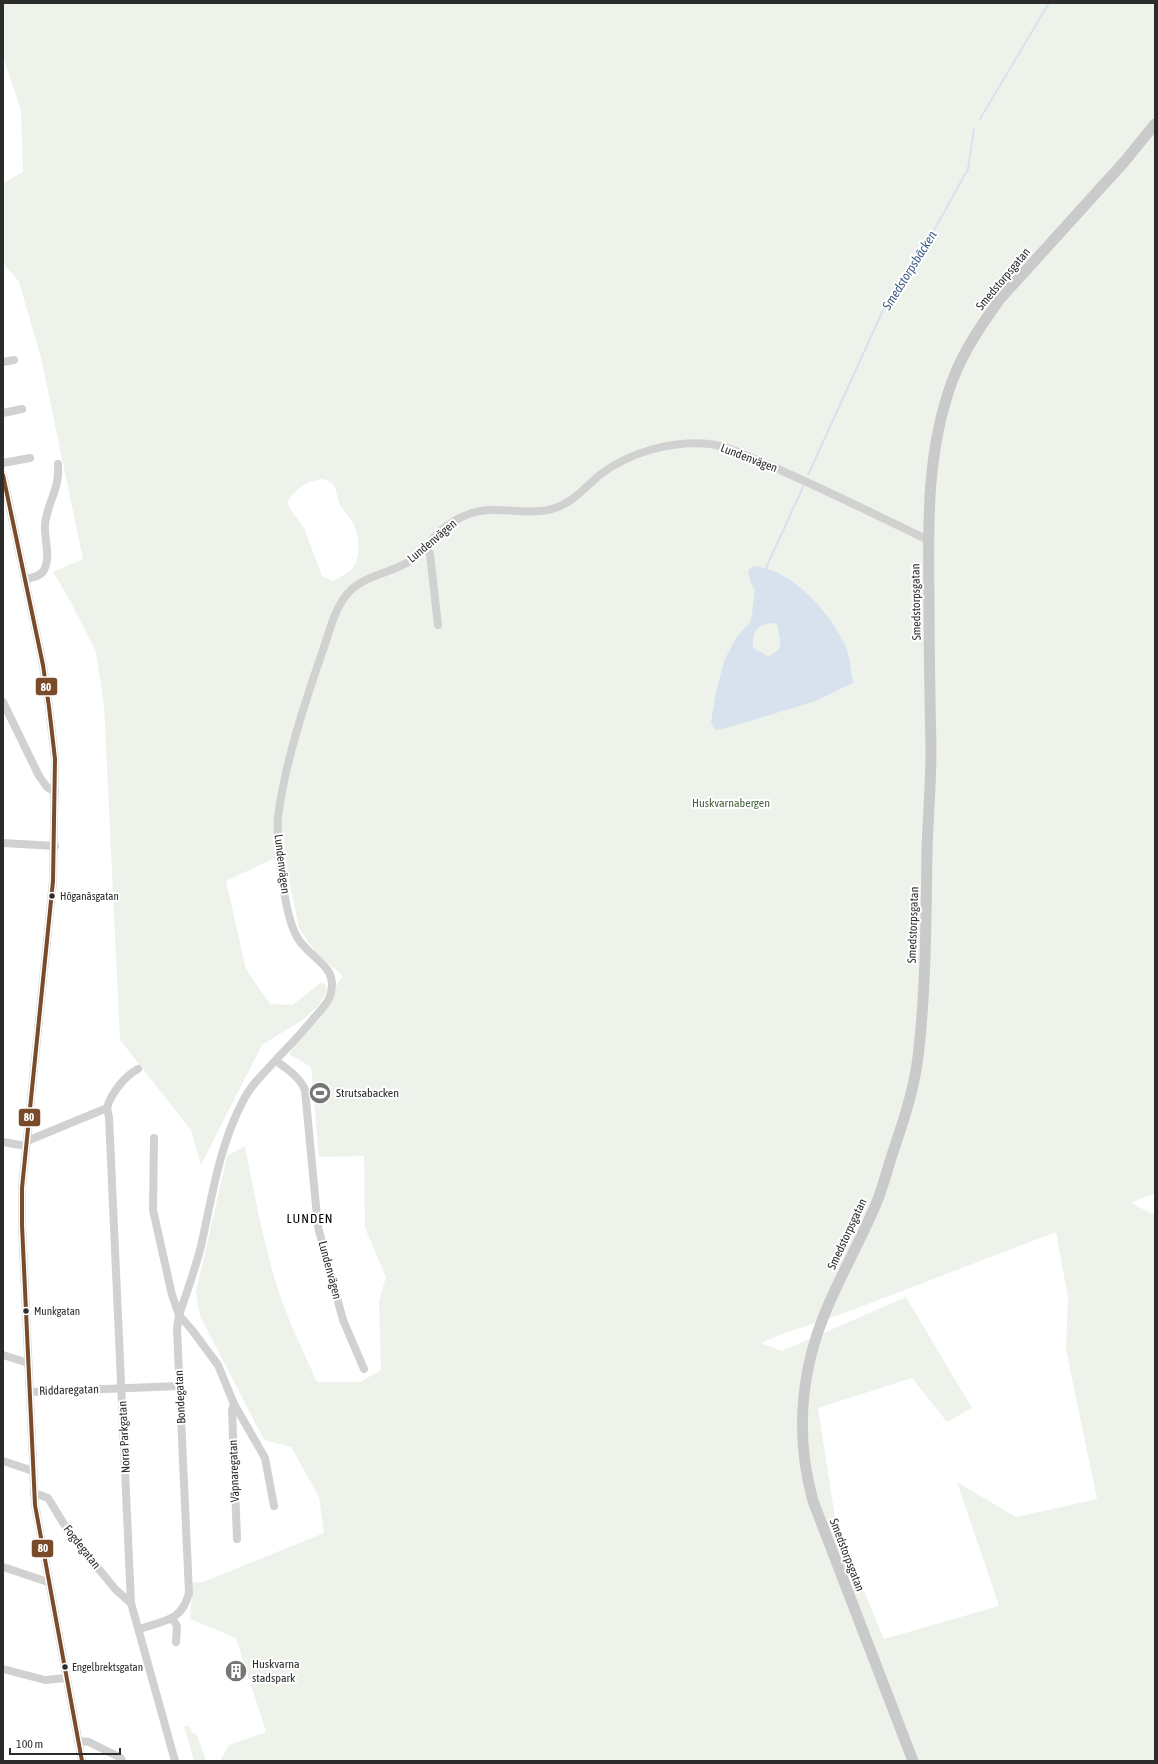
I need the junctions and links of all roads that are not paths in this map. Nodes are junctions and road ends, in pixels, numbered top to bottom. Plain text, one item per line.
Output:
1 (1155, 124) edge
2 (14, 360) dead end
3 (3, 362) edge
4 (22, 409) dead end
5 (3, 413) edge
6 (30, 458) dead end
7 (3, 463) edge
8 (58, 464) dead end
9 (3, 475) edge
10 (928, 540) junction
11 (426, 547) junction
12 (25, 579) junction
13 (438, 625) dead end
14 (3, 702) edge
15 (55, 792) junction
16 (3, 843) edge
17 (55, 846) junction
18 (276, 1060) junction
19 (138, 1069) dead end
20 (107, 1108) junction
21 (154, 1138) dead end
22 (3, 1142) edge
23 (26, 1143) junction
24 (179, 1315) junction
25 (3, 1355) edge
26 (28, 1363) junction
27 (364, 1369) dead end
28 (179, 1386) junction
29 (121, 1388) junction
30 (30, 1392) junction
31 (234, 1404) junction
32 (3, 1461) edge
33 (33, 1471) junction
34 (34, 1493) junction
35 (274, 1506) dead end
36 (237, 1539) dead end
37 (3, 1566) edge
38 (48, 1582) junction
39 (132, 1603) junction
40 (172, 1618) junction
41 (139, 1629) junction
42 (176, 1642) dead end
43 (3, 1669) edge
44 (66, 1678) junction
45 (78, 1741) junction
46 (82, 1761) edge
47 (122, 1761) edge
48 (176, 1761) edge
49 (913, 1761) edge

1 - 10 street, Smedstorpsgatan
2 - 3 street
4 - 5 street
6 - 7 street
8 - 12 street
9 - 12 street
10 - 11 street, Lundenvägen
10 - 49 street, Smedstorpsgatan
11 - 13 street
11 - 18 street, Lundenvägen
12 - 15 street
14 - 15 street
15 - 17 street
16 - 17 street
17 - 23 street
18 - 24 street, Lundenvägen
18 - 27 street, Lundenvägen
19 - 20 street
20 - 23 street
20 - 29 street, Norra Parkgatan
21 - 24 street, Bondegatan
22 - 23 street
23 - 26 street
24 - 28 street, Bondegatan
24 - 31 street, Väpnaregatan
25 - 26 street
26 - 30 street
28 - 29 street, Riddaregatan
28 - 40 street, Bondegatan
29 - 30 street, Riddaregatan
29 - 39 street, Norra Parkgatan
30 - 33 street
31 - 35 street, Väpnaregatan
31 - 36 street, Väpnaregatan
32 - 33 street
33 - 34 street
34 - 38 street
34 - 39 street, Fogdegatan
37 - 38 street
38 - 44 street
39 - 41 street, Norra Parkgatan
40 - 41 street, Bondegatan
40 - 42 street
41 - 48 street, Norra Parkgatan
43 - 44 street
44 - 45 street
45 - 46 street
45 - 47 street

